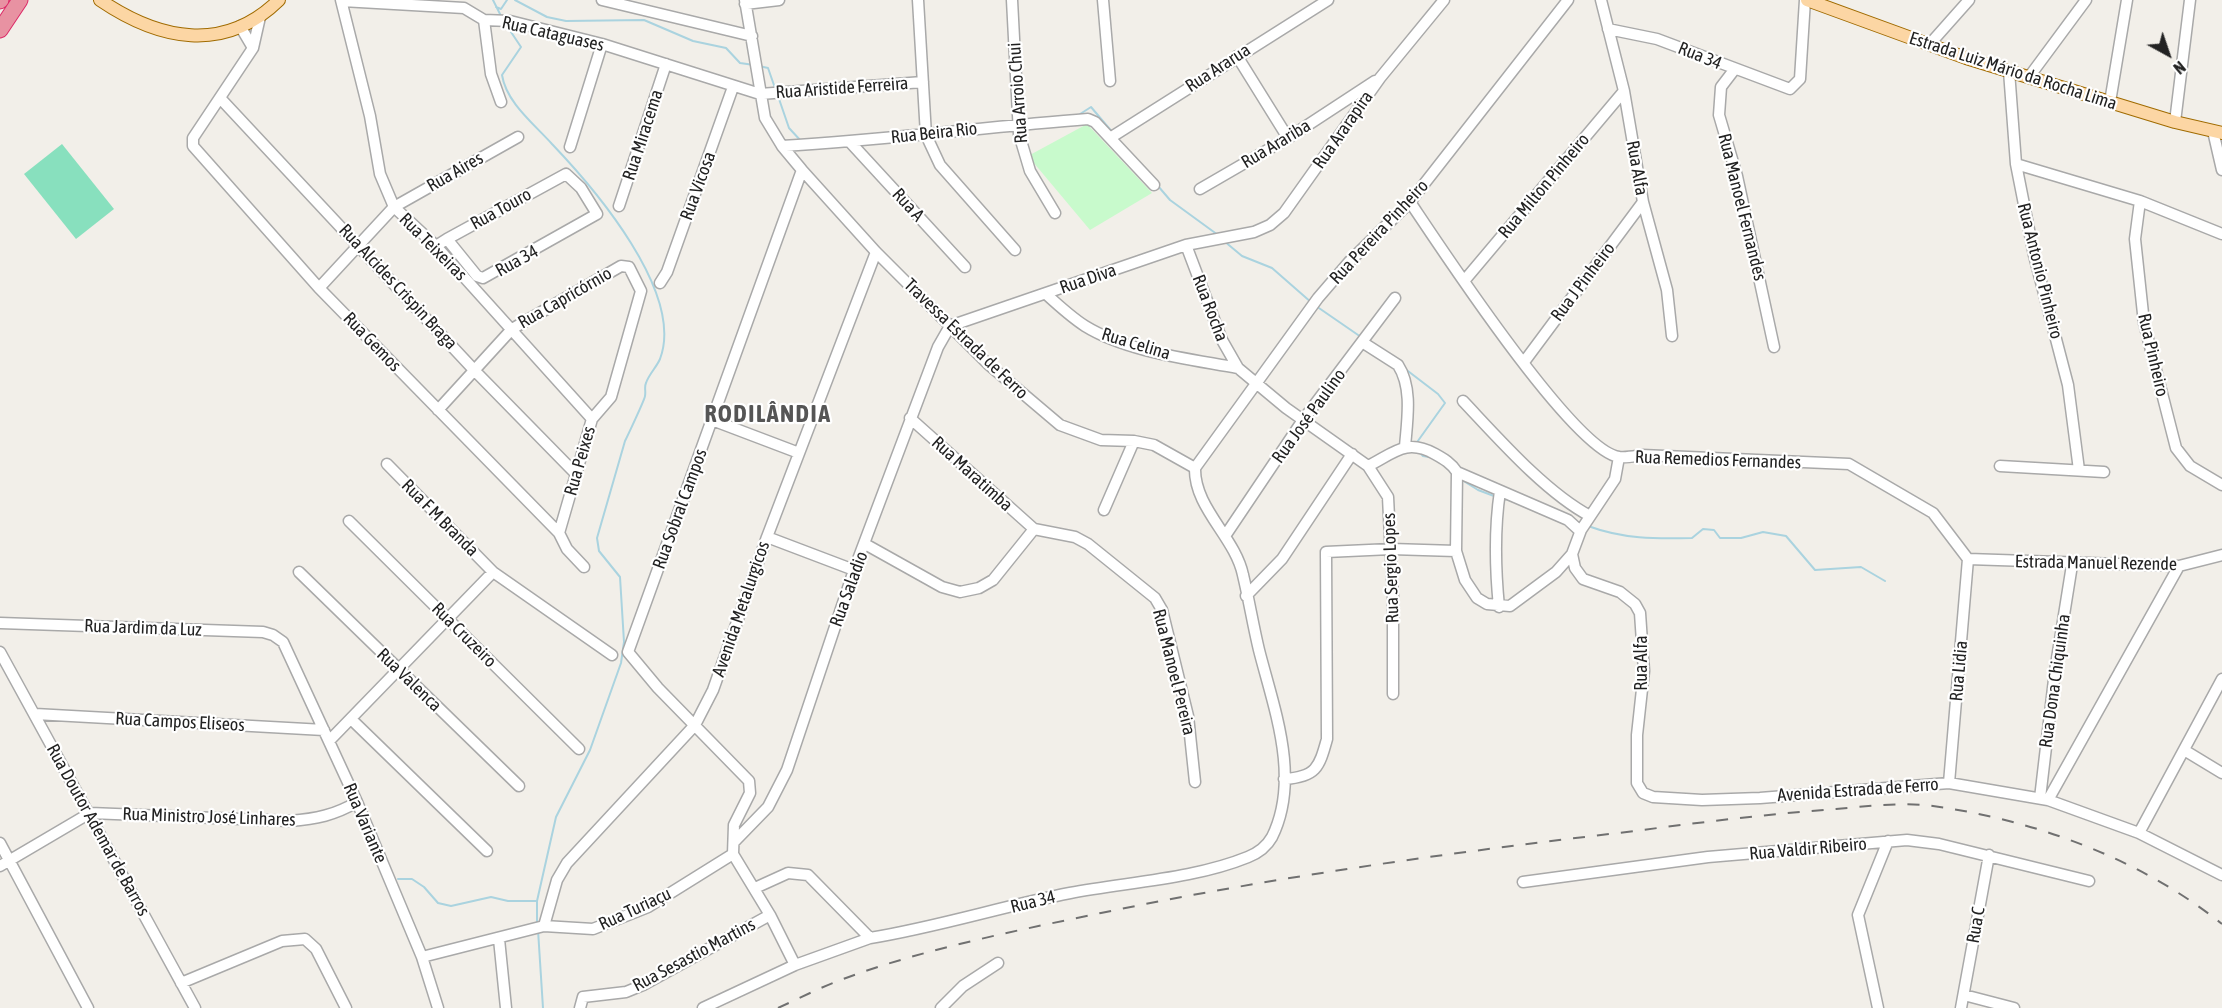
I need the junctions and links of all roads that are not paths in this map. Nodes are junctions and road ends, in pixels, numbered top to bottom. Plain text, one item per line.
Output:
1 (20, 0) edge
2 (100, 0) edge
3 (279, 0) edge
4 (602, 0) edge
5 (779, 0) edge
6 (918, 0) edge
7 (1012, 0) edge
8 (1103, 0) edge
9 (1328, 0) edge
10 (1444, 0) edge
11 (1568, 0) edge
12 (1601, 0) edge
13 (1806, 0) edge
14 (1970, 0) edge
15 (2086, 0) edge
16 (2127, 0) edge
17 (2190, 0) edge
18 (341, 1) edge
19 (745, 2) edge
20 (464, 4) edge
21 (261, 17) junction
22 (484, 20) junction
23 (240, 26) junction
24 (1608, 29) junction
25 (0, 30) edge
26 (752, 36) junction
27 (602, 44) junction
28 (1929, 45) junction
29 (253, 48) junction
30 (1237, 56) junction
31 (666, 64) junction
32 (1734, 70) junction
33 (2009, 71) junction
34 (2029, 77) junction
35 (1380, 78) junction
36 (1110, 81) dead end
37 (923, 82) junction
38 (733, 87) junction
39 (1624, 91) junction
40 (763, 94) junction
41 (220, 98) junction
42 (501, 102) dead end
43 (2110, 102) junction
44 (2175, 122) junction
45 (1018, 124) junction
46 (2217, 132) edge
47 (926, 133) junction
48 (518, 137) dead end
49 (1110, 138) junction
50 (1288, 138) junction
51 (850, 142) junction
52 (782, 146) junction
53 (570, 147) dead end
54 (2016, 164) junction
55 (801, 170) junction
56 (2222, 170) edge
57 (1154, 185) dead end
58 (1200, 189) dead end
59 (2140, 201) junction
60 (1410, 202) junction
61 (1643, 202) junction
62 (619, 206) dead end
63 (394, 207) junction
64 (1055, 213) dead end
65 (597, 215) joint
66 (2222, 234) edge
67 (1228, 237) joint
68 (447, 239) junction
69 (358, 244) junction
70 (1186, 245) junction
71 (436, 246) junction
72 (1015, 250) dead end
73 (876, 252) junction
74 (965, 267) dead end
75 (1464, 281) junction
76 (660, 283) dead end
77 (319, 288) junction
78 (641, 291) joint
79 (1046, 294) junction
80 (1395, 298) dead end
81 (950, 326) junction
82 (512, 328) junction
83 (1672, 336) dead end
84 (1364, 339) junction
85 (1774, 347) dead end
86 (1524, 362) junction
87 (1238, 368) junction
88 (475, 370) junction
89 (1256, 384) junction
90 (1463, 400) dead end
91 (438, 410) junction
92 (910, 418) junction
93 (592, 419) junction
94 (712, 420) junction
95 (1303, 420) junction
96 (1134, 441) junction
97 (1405, 447) junction
98 (799, 453) junction
99 (1352, 454) junction
100 (1619, 457) junction
101 (387, 464) dead end
102 (1368, 466) junction
103 (2000, 466) dead end
104 (1195, 468) junction
105 (2079, 470) junction
106 (1457, 472) junction
107 (2104, 472) dead end
108 (576, 474) junction
109 (2222, 485) edge
110 (1500, 491) junction
111 (1104, 510) dead end
112 (1589, 517) junction
113 (349, 521) dead end
114 (1034, 529) junction
115 (1581, 531) junction
116 (559, 533) junction
117 (1225, 536) junction
118 (767, 537) junction
119 (865, 544) junction
120 (1391, 549) junction
121 (1456, 551) junction
122 (1572, 554) junction
123 (2222, 555) edge
124 (1968, 559) junction
125 (2072, 565) junction
126 (2179, 566) junction
127 (584, 567) dead end
128 (854, 570) junction
129 (299, 572) dead end
130 (493, 572) junction
131 (1246, 596) junction
132 (1499, 607) junction
133 (447, 618) junction
134 (0, 623) edge
135 (283, 642) joint
136 (0, 652) edge
137 (612, 655) dead end
138 (398, 669) junction
139 (2222, 679) edge
140 (1393, 694) dead end
141 (36, 714) junction
142 (351, 719) junction
143 (695, 725) junction
144 (324, 730) junction
145 (329, 741) junction
146 (579, 749) dead end
147 (2184, 750) junction
148 (2222, 773) edge
149 (1637, 774) joint
150 (1284, 779) junction
151 (1195, 782) dead end
152 (1949, 783) junction
153 (519, 786) dead end
154 (2044, 799) junction
155 (357, 802) junction
156 (90, 813) junction
157 (2139, 833) junction
158 (1888, 841) junction
159 (734, 842) junction
160 (0, 843) edge
161 (487, 852) dead end
162 (733, 854) junction
163 (1989, 855) junction
164 (5, 863) edge
165 (2222, 875) edge
166 (2089, 881) dead end
167 (1523, 882) dead end
168 (755, 888) junction
169 (770, 915) junction
170 (539, 928) junction
171 (870, 938) junction
172 (499, 939) junction
173 (422, 957) junction
174 (998, 963) dead end
175 (795, 965) junction
176 (181, 983) junction
177 (1964, 994) junction
178 (581, 1003) edge
179 (88, 1008) edge
180 (195, 1008) edge
181 (346, 1008) edge
182 (438, 1008) edge
183 (506, 1008) edge
184 (703, 1008) edge
185 (941, 1008) edge
186 (1878, 1008) edge
187 (1960, 1008) edge
188 (2014, 1008) edge

1 - 25 highway
2 - 23 main road
3 - 21 main road
4 - 26 street
5 - 19 street
6 - 37 street
7 - 45 street, Rua Arroio Chui
8 - 36 street
9 - 30 street, Rua Ararua
10 - 35 street, Rua Ararapira
11 - 60 street, Rua Pereira Pinheiro
12 - 24 street, Rua Alfa
13 - 28 main road, Estrada Luiz Mário da Rocha Lima
13 - 32 street, Rua 34
14 - 28 street
15 - 34 street
16 - 43 street
17 - 44 street
18 - 20 street, Rua Cataguases
18 - 63 street, Rua Teixeiras
19 - 26 street, Travessa Estrada de Ferro
20 - 22 street, Rua Cataguases
21 - 23 main road
21 - 29 street
22 - 27 street, Rua Cataguases
22 - 42 street
23 - 29 street
24 - 32 street, Rua 34
24 - 39 street, Rua Alfa
26 - 40 street, Travessa Estrada de Ferro
27 - 31 street, Rua Cataguases
27 - 53 street
28 - 33 main road, Estrada Luiz Mário da Rocha Lima
29 - 41 street
30 - 49 street, Rua Ararua
30 - 50 street
31 - 38 street, Rua Cataguases
31 - 62 street, Rua Miracema
32 - 85 street, Rua Manoel Fernandes
33 - 34 main road, Estrada Luiz Mário da Rocha Lima
33 - 54 street, Rua Antonio Pinheiro
34 - 43 main road, Estrada Luiz Mário da Rocha Lima
35 - 50 street, Rua Arariba
35 - 67 street, Rua Ararapira
37 - 40 street, Rua Aristide Ferreira
37 - 47 street
38 - 40 street, Rua Cataguases
38 - 76 street, Rua Vicosa
39 - 61 street, Rua Alfa
39 - 75 street, Rua Milton Pinheiro
40 - 52 street, Travessa Estrada de Ferro
41 - 69 street, Rua Alcides Crispin Braga
41 - 77 street, Rua Gemos
43 - 44 main road, Estrada Luiz Mário da Rocha Lima
44 - 46 main road, Estrada Luiz Mário da Rocha Lima
45 - 47 street, Rua Beira Rio
45 - 49 street, Rua Beira Rio
45 - 64 street, Rua Arroio Chui
46 - 56 street
47 - 51 street, Rua Beira Rio
47 - 72 street
48 - 63 street, Rua Aires
49 - 57 street, Rua Beira Rio
50 - 58 street, Rua Arariba
51 - 52 street, Rua Beira Rio
51 - 74 street, Rua A
52 - 55 street, Travessa Estrada de Ferro
54 - 59 street
54 - 105 street, Rua Antonio Pinheiro
55 - 73 street, Travessa Estrada de Ferro
55 - 94 street, Rua Sobral Campos
59 - 66 street
59 - 109 street, Rua Pinheiro
60 - 75 street, Rua Remedios Fernandes
60 - 89 street, Rua Pereira Pinheiro
61 - 83 street, Rua Alfa
61 - 86 street, Rua J Pinheiro
63 - 69 street, Rua Aires
63 - 71 street, Rua Teixeiras
65 - 68 street, Rua 34
65 - 68 street, Rua Touro
67 - 70 street, Rua Diva
68 - 71 street, Rua Touro
69 - 77 street, Rua Aires
69 - 88 street, Rua Alcides Crispin Braga
70 - 79 street, Rua Diva
70 - 87 street, Rua Rocha
71 - 82 street, Rua Teixeiras
73 - 81 street, Travessa Estrada de Ferro
73 - 98 street, Avenida Metalurgicos
75 - 86 street, Rua Remedios Fernandes
77 - 91 street, Rua Gemos
78 - 82 street, Rua Capricórnio
78 - 93 street, Rua Peixes
79 - 81 street, Rua Diva
79 - 87 street, Rua Celina
80 - 84 street, Rua José Paulino
81 - 92 street, Rua Saladio
81 - 96 street, Travessa Estrada de Ferro
82 - 88 street, Rua Capricórnio
82 - 93 street, Rua Teixeiras
84 - 95 street, Rua José Paulino
84 - 97 street
86 - 100 street, Rua Remedios Fernandes
87 - 89 street, Rua Sergio Lopes
88 - 91 street, Rua Capricórnio
88 - 108 street, Rua Alcides Crispin Braga
89 - 95 street, Rua Sergio Lopes
89 - 104 street, Rua Pereira Pinheiro
90 - 112 street
91 - 116 street, Rua Gemos
92 - 114 street, Rua Maratimba
92 - 119 street, Rua Saladio
93 - 108 street, Rua Peixes
94 - 98 street
94 - 143 street, Rua Sobral Campos
95 - 99 street, Rua Sergio Lopes
95 - 117 street, Rua José Paulino
96 - 104 street, Travessa Estrada de Ferro
96 - 111 street
97 - 102 street
97 - 106 street
98 - 118 street, Avenida Metalurgicos
99 - 102 street, Rua Sergio Lopes
99 - 131 street
100 - 112 street
100 - 124 street, Rua Remedios Fernandes
101 - 130 street, Rua F M Branda
102 - 120 street, Rua Sergio Lopes
103 - 105 street
104 - 117 street
105 - 107 street
106 - 110 street
106 - 121 street
108 - 116 street, Rua Peixes
110 - 115 street
110 - 132 street
112 - 115 street
113 - 133 street, Rua Cruzeiro
114 - 119 street
114 - 151 street, Rua Manoel Pereira
115 - 122 street
116 - 127 street, Rua Gemos
117 - 131 street
118 - 128 street
118 - 143 street, Avenida Metalurgicos
119 - 128 street, Rua Saladio
120 - 121 street
120 - 140 street, Rua Sergio Lopes
120 - 150 street
121 - 132 street
122 - 132 street
122 - 149 street, Rua Alfa
123 - 126 street, Estrada Manuel Rezende
124 - 125 street, Estrada Manuel Rezende
124 - 152 street, Rua Lidia
125 - 126 street, Estrada Manuel Rezende
125 - 154 street, Rua Dona Chiquinha
126 - 154 street
128 - 159 street, Rua Saladio
129 - 138 street, Rua Valenca
130 - 133 street
130 - 137 street, Rua F M Branda
131 - 150 street
133 - 138 street
133 - 146 street, Rua Cruzeiro
134 - 135 street, Rua Jardim da Luz
135 - 144 street, Rua Variante
136 - 141 street, Rua Doutor Ademar de Barros
138 - 142 street
138 - 153 street, Rua Valenca
139 - 147 street
141 - 144 street, Rua Campos Eliseos
141 - 156 street, Rua Doutor Ademar de Barros
142 - 145 street
142 - 161 street
143 - 159 street
143 - 170 street, Avenida Metalurgicos
144 - 145 street, Rua Variante
145 - 155 street, Rua Variante
147 - 148 street
147 - 157 street
149 - 152 street, Avenida Estrada de Ferro
150 - 171 street, Rua 34
152 - 154 street, Avenida Estrada de Ferro
154 - 157 street, Avenida Estrada de Ferro
155 - 156 street, Rua Ministro José Linhares
155 - 173 street, Rua Variante
156 - 164 street
156 - 176 street, Rua Doutor Ademar de Barros
157 - 165 street, Avenida Estrada de Ferro
158 - 163 street, Rua Valdir Ribeiro
158 - 167 street, Rua Valdir Ribeiro
158 - 186 street
159 - 162 street
160 - 164 street
162 - 168 street
162 - 170 street, Rua Turiaçu
163 - 166 street, Rua Valdir Ribeiro
163 - 177 street, Rua C
164 - 179 street
168 - 169 street
168 - 171 street
169 - 175 street
169 - 178 street, Rua Sesastio Martins
170 - 172 street, Rua Turiaçu
171 - 175 street, Rua 34
172 - 173 street, Rua Turiaçu
172 - 183 street
173 - 182 street, Rua Variante
174 - 185 street
175 - 184 street
176 - 180 street, Rua Doutor Ademar de Barros
176 - 181 street
177 - 187 street, Rua C
177 - 188 street

